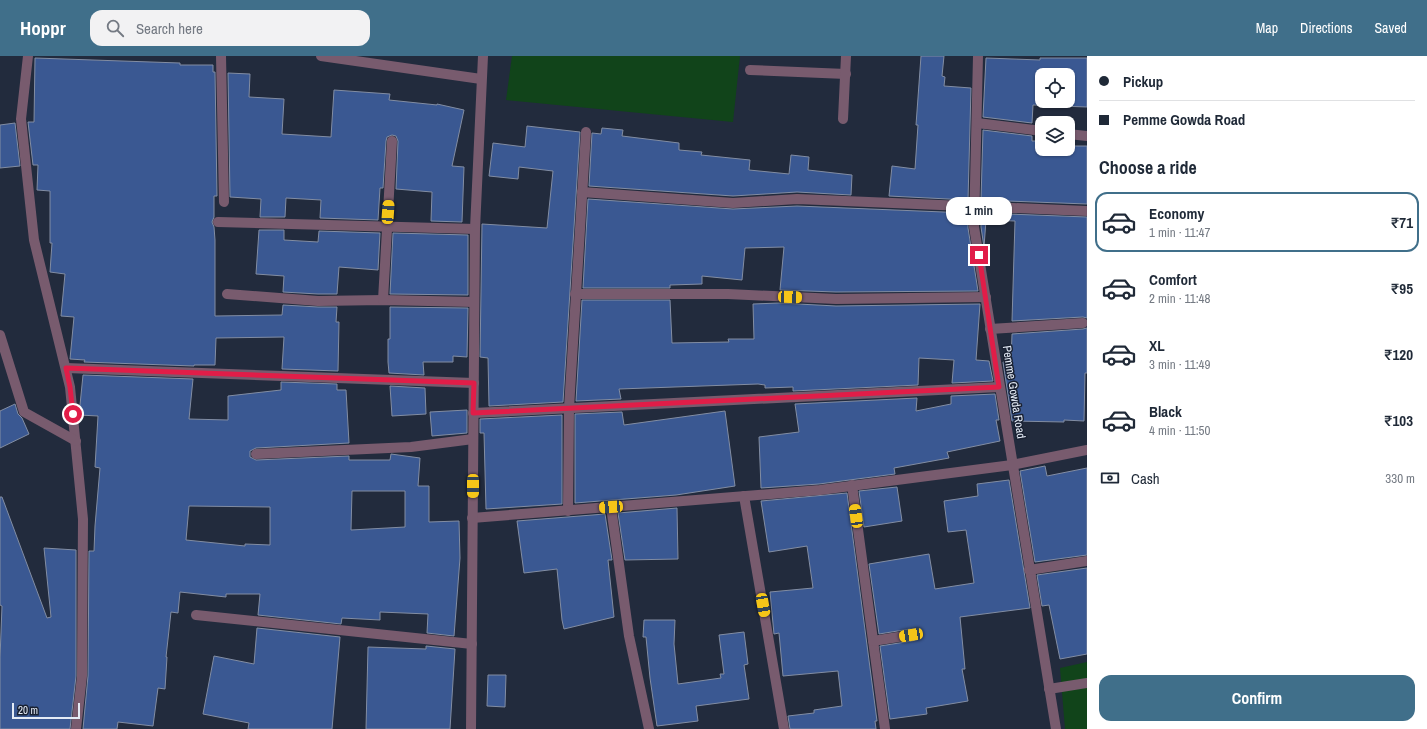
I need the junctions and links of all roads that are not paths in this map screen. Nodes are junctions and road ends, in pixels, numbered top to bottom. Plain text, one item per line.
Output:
1 (28, 56) edge
2 (220, 56) edge
3 (321, 56) edge
4 (483, 56) edge
5 (846, 56) edge
6 (978, 56) edge
7 (750, 70) dead end
8 (846, 74) junction
9 (481, 80) junction
10 (843, 119) dead end
11 (977, 123) junction
12 (1035, 130) edge
13 (586, 132) dead end
14 (1075, 135) edge
15 (1087, 136) edge
16 (392, 141) dead end
17 (582, 192) junction
18 (224, 202) dead end
19 (975, 206) junction
20 (1087, 211) edge
21 (218, 222) dead end
22 (386, 227) junction
23 (475, 230) junction
24 (227, 294) dead end
25 (575, 294) junction
26 (986, 297) junction
27 (383, 300) junction
28 (474, 302) junction
29 (1084, 323) dead end
30 (990, 329) junction
31 (0, 335) edge
32 (66, 368) junction
33 (474, 383) junction
34 (999, 387) junction
35 (569, 408) junction
36 (473, 413) junction
37 (473, 439) junction
38 (76, 441) junction
39 (1087, 450) edge
40 (256, 454) dead end
41 (1012, 465) junction
42 (852, 485) junction
43 (744, 496) junction
44 (611, 507) junction
45 (568, 511) junction
46 (472, 518) junction
47 (1087, 561) edge
48 (1029, 570) junction
49 (196, 615) dead end
50 (911, 635) dead end
51 (873, 641) junction
52 (472, 644) junction
53 (1087, 683) edge
54 (1049, 689) junction
55 (76, 729) edge
56 (471, 729) edge
57 (649, 729) edge
58 (784, 729) edge
59 (885, 729) edge
60 (1056, 729) edge

1 - 32 street
2 - 18 street
3 - 9 street
4 - 9 street
5 - 8 street
6 - 11 street, Pemme Gowda Road
7 - 8 street
8 - 10 street
9 - 23 street
11 - 12 street
11 - 19 street, Pemme Gowda Road
13 - 17 street
14 - 15 street
16 - 22 street
17 - 19 street
17 - 25 street
19 - 20 street
19 - 26 street, Pemme Gowda Road
21 - 22 street
22 - 23 street
22 - 27 street
23 - 28 street
24 - 27 street
25 - 26 street
25 - 35 street
26 - 30 street, Pemme Gowda Road
27 - 28 street
28 - 33 street
29 - 30 street
30 - 34 street, Pemme Gowda Road
31 - 38 street
32 - 33 street
32 - 38 street
33 - 36 street
34 - 35 street
34 - 41 street, Pemme Gowda Road
35 - 36 street
35 - 45 street
36 - 37 street
37 - 40 street
37 - 46 street
38 - 55 street
39 - 41 street
41 - 42 street
41 - 48 street, Pemme Gowda Road
42 - 43 street
42 - 51 street
43 - 44 street
43 - 58 street
44 - 45 street
44 - 57 street
45 - 46 street
46 - 52 street
47 - 48 street
48 - 54 street, Pemme Gowda Road
49 - 52 street
50 - 51 street
51 - 59 street
52 - 56 street
53 - 54 street
54 - 60 street, Pemme Gowda Road

